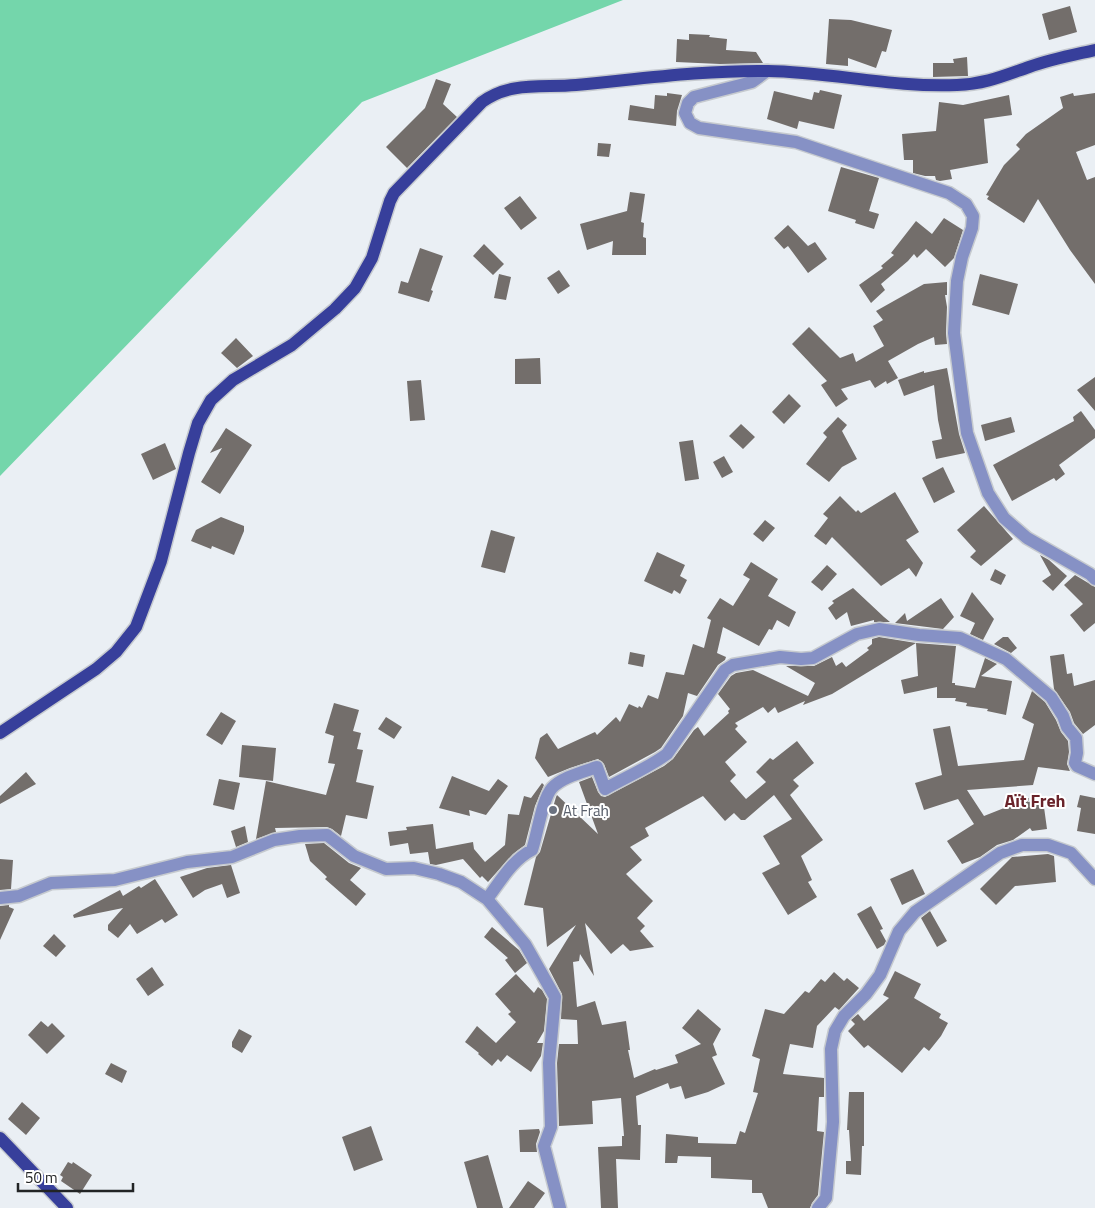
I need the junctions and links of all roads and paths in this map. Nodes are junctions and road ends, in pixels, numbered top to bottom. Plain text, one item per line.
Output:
1 (1095, 50) edge
2 (767, 71) junction
3 (1095, 579) edge
4 (0, 733) edge
5 (1095, 774) edge
6 (1095, 879) edge
7 (0, 898) edge
8 (487, 899) junction
9 (0, 1138) edge
10 (67, 1208) edge
11 (560, 1208) edge
12 (818, 1208) edge

1 - 2 main road
2 - 3 street
2 - 4 main road
5 - 8 street
6 - 12 street
7 - 8 street
8 - 11 street
9 - 10 main road

